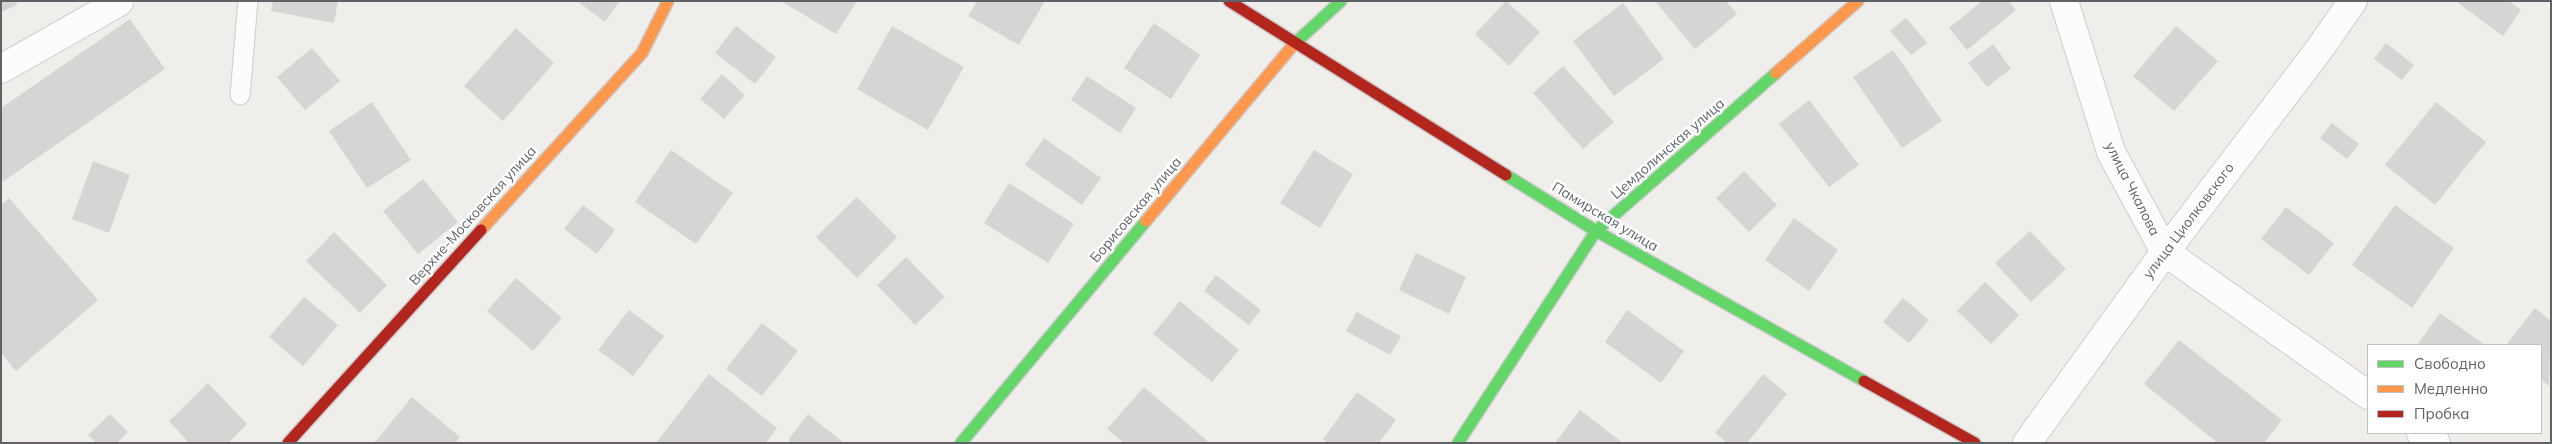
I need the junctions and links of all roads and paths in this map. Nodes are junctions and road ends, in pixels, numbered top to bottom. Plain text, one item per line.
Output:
1 (248, 1) edge
2 (668, 1) edge
3 (1229, 1) edge
4 (1341, 1) edge
5 (1858, 1) edge
6 (2064, 1) edge
7 (2353, 1) edge
8 (118, 2) edge
9 (1295, 43) junction
10 (1, 69) edge
11 (240, 95) dead end
12 (1596, 231) junction
13 (2165, 252) junction
14 (2367, 394) edge
15 (2422, 434) edge
16 (288, 443) edge
17 (960, 443) edge
18 (1458, 443) edge
19 (1975, 443) edge
20 (2027, 443) edge
21 (2436, 443) edge

1 - 11 lane
2 - 16 street, Верхне-Московская улица
3 - 9 street, Памирская улица
4 - 9 street, Борисовская улица
5 - 12 street, Цемдолинская улица
6 - 13 street, улица Чкалова
7 - 13 street, улица Циолковского
8 - 10 street
9 - 12 street, Памирская улица
9 - 17 street, Борисовская улица
12 - 18 street, Цемдолинская улица
12 - 19 street, Памирская улица
13 - 14 street, улица Чкалова
13 - 20 street, улица Циолковского
15 - 21 street

